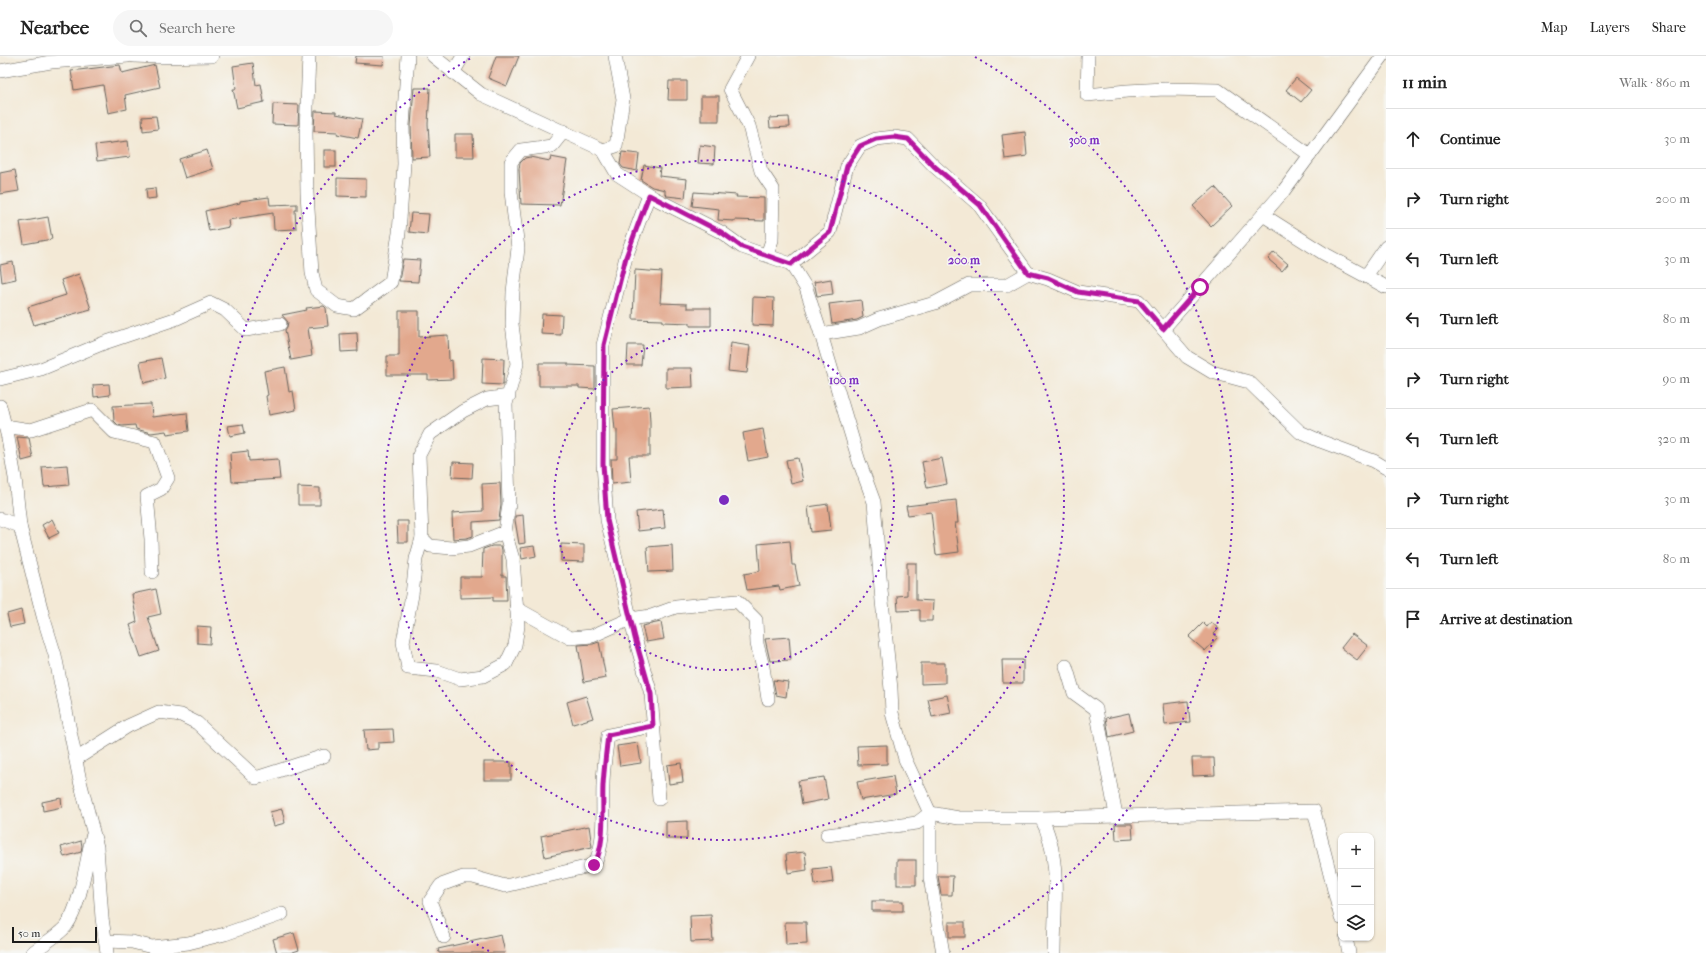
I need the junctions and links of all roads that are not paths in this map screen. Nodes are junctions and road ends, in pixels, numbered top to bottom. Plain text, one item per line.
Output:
1 (128, 56) edge
2 (134, 56) edge
3 (212, 56) edge
4 (309, 56) edge
5 (408, 56) edge
6 (433, 56) edge
7 (463, 56) edge
8 (615, 56) edge
9 (748, 56) edge
10 (1088, 56) edge
11 (157, 57) edge
12 (1383, 58) edge
13 (0, 71) edge
14 (453, 73) junction
15 (564, 131) junction
16 (604, 150) junction
17 (1310, 155) junction
18 (649, 195) junction
19 (1263, 215) junction
20 (1386, 247) edge
21 (766, 255) junction
22 (791, 264) junction
23 (1028, 273) junction
24 (1366, 276) junction
25 (1386, 287) edge
26 (280, 324) dead end
27 (1163, 329) junction
28 (821, 334) junction
29 (0, 379) edge
30 (509, 396) junction
31 (0, 406) edge
32 (4, 438) edge
33 (1386, 468) edge
34 (0, 519) edge
35 (20, 526) junction
36 (505, 532) junction
37 (422, 538) junction
38 (152, 572) dead end
39 (516, 608) junction
40 (630, 619) junction
41 (1066, 666) dead end
42 (768, 699) dead end
43 (653, 726) junction
44 (324, 756) dead end
45 (76, 759) junction
46 (659, 798) dead end
47 (930, 813) junction
48 (1116, 815) junction
49 (1041, 818) junction
50 (93, 832) junction
51 (827, 836) dead end
52 (1338, 906) edge
53 (282, 914) dead end
54 (444, 937) dead end
55 (1347, 941) edge
56 (107, 947) edge
57 (32, 953) edge
58 (943, 953) edge
59 (1054, 953) edge
60 (1349, 953) edge

1 - 13 street
2 - 11 street
3 - 11 street
4 - 5 street
6 - 14 street
7 - 14 street
8 - 16 street
9 - 21 street
10 - 17 street
12 - 17 street
14 - 15 street
15 - 16 street
15 - 30 street
16 - 18 street
17 - 19 street
18 - 21 street
18 - 40 street
19 - 24 street
19 - 27 street
20 - 24 street
21 - 22 street
22 - 23 street
22 - 28 street
23 - 27 street
23 - 28 street
24 - 25 street
26 - 29 street
27 - 33 street
28 - 47 street
30 - 36 street
30 - 37 street
31 - 32 street
32 - 35 street
32 - 38 street
34 - 35 street
35 - 45 street
36 - 37 street
36 - 39 street
37 - 39 street
39 - 40 street
40 - 42 street
40 - 43 street
41 - 48 street
43 - 46 street
43 - 54 street
44 - 45 street
45 - 50 street
47 - 49 street
47 - 51 street
47 - 58 street
48 - 49 street
48 - 52 street
49 - 59 street
50 - 56 street
50 - 57 street
53 - 56 street
55 - 60 street

